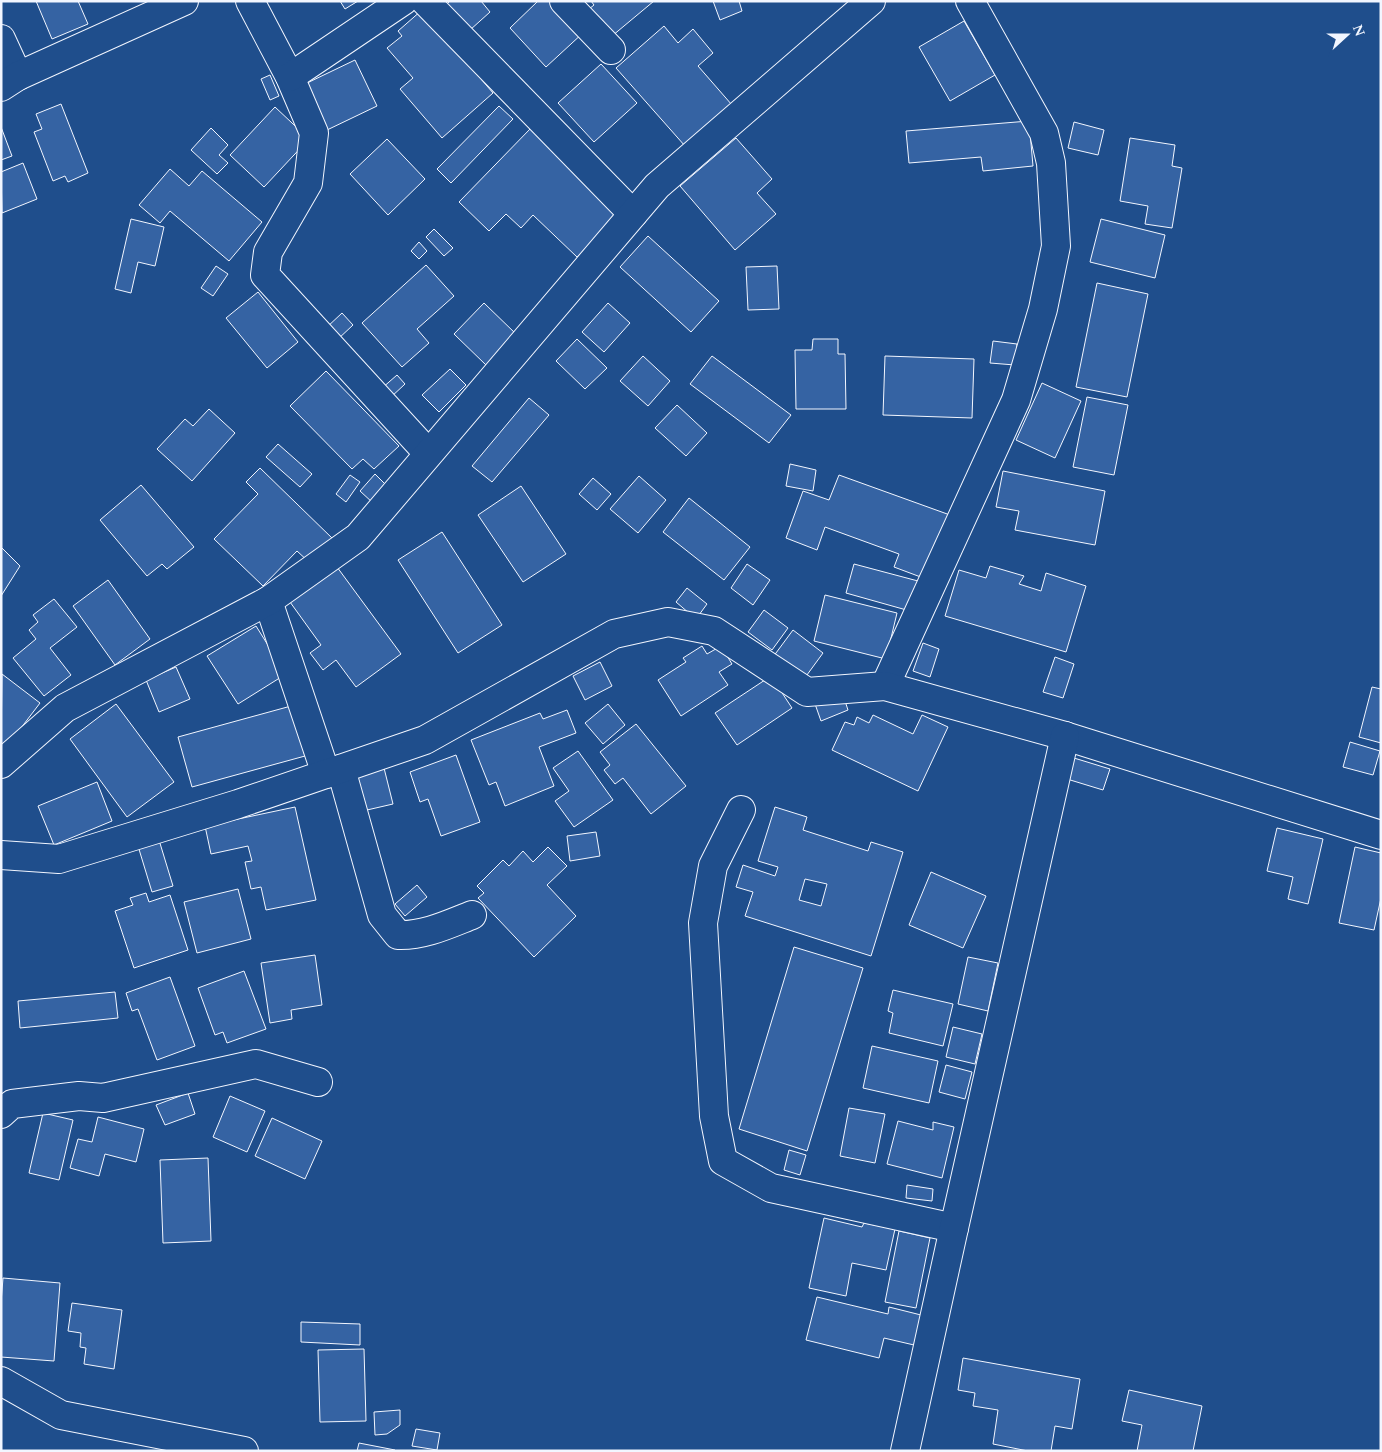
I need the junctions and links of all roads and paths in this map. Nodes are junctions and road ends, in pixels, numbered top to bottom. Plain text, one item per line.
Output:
1 (184, 1) edge
2 (250, 1) edge
3 (403, 1) edge
4 (425, 1) edge
5 (564, 1) edge
6 (870, 1) edge
7 (970, 1) edge
8 (1, 39) edge
9 (611, 50) dead end
10 (290, 77) junction
11 (10, 81) edge
12 (633, 214) junction
13 (428, 454) junction
14 (268, 601) junction
15 (885, 686) junction
16 (1065, 736) junction
17 (1, 764) edge
18 (334, 771) junction
19 (740, 810) dead end
20 (1381, 835) edge
21 (1, 855) edge
22 (472, 915) dead end
23 (318, 1082) dead end
24 (1, 1114) edge
25 (954, 1228) junction
26 (1, 1381) edge
27 (244, 1451) edge
28 (905, 1451) edge

1 - 11 street
2 - 10 street
3 - 10 street
4 - 12 street
5 - 9 street
6 - 12 street
7 - 15 street
8 - 11 street
10 - 13 street
12 - 13 street
13 - 14 street
14 - 17 street
14 - 18 street
15 - 16 street
15 - 18 street
16 - 20 street
16 - 25 street
18 - 21 street
18 - 22 street
19 - 25 street
23 - 24 street
25 - 28 street
26 - 27 street

